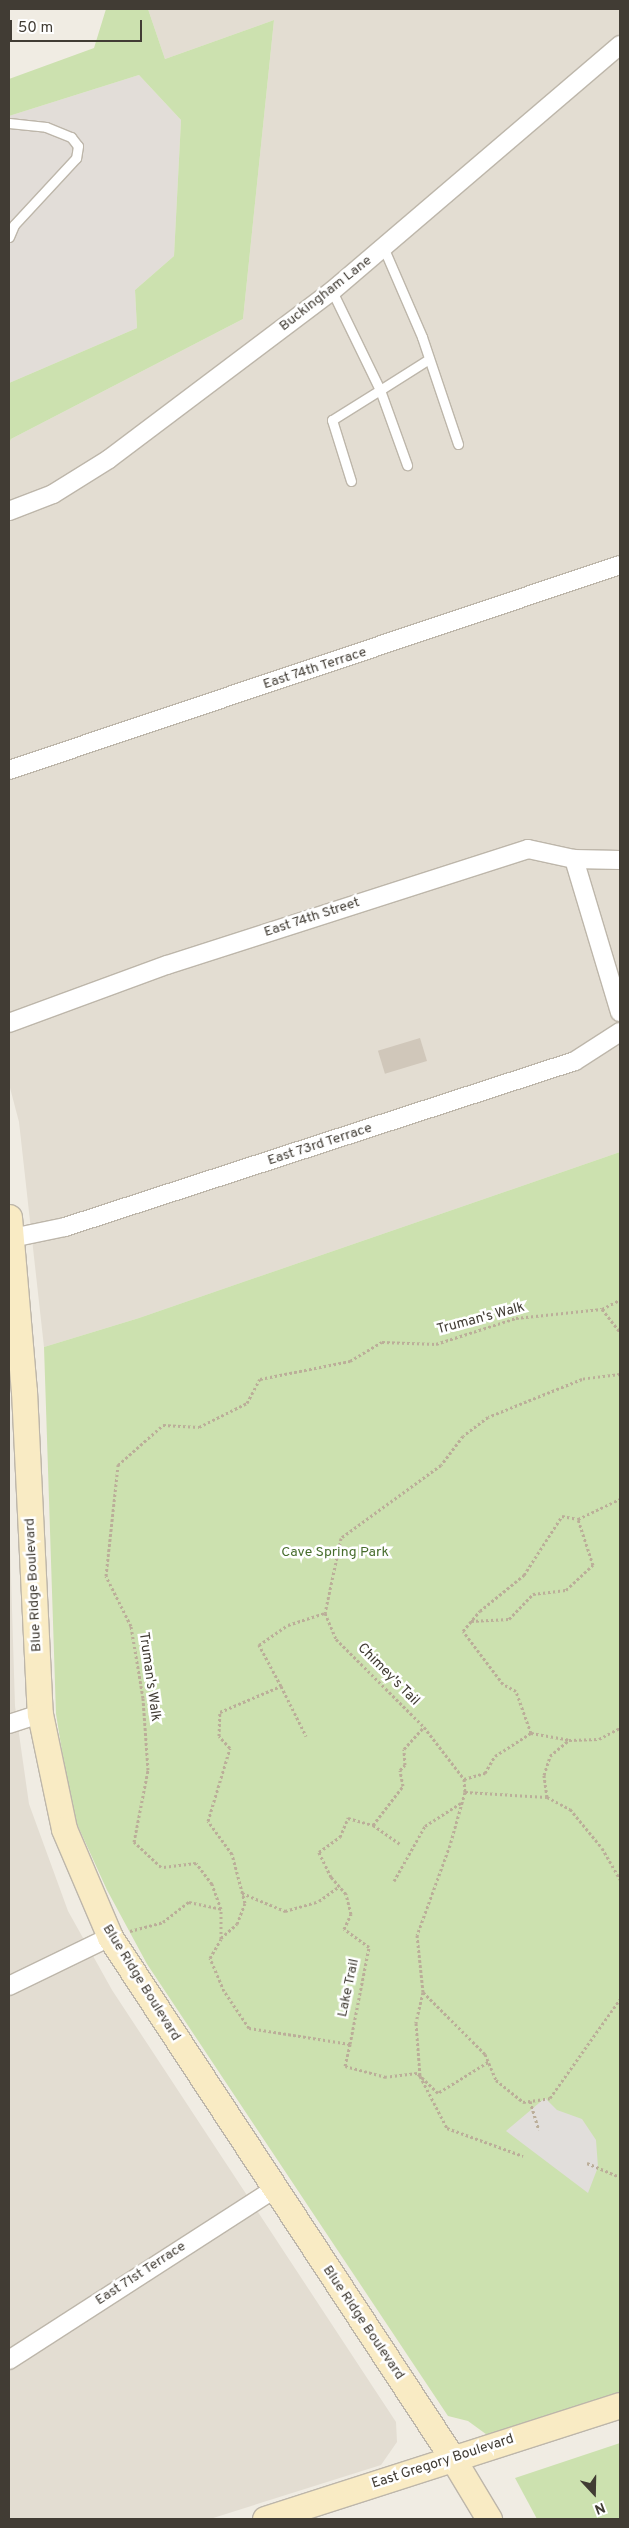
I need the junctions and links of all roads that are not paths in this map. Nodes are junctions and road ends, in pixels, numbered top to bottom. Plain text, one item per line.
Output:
1 (620, 45) edge
2 (9, 123) edge
3 (9, 238) edge
4 (384, 249) junction
5 (332, 291) junction
6 (429, 359) junction
7 (380, 390) junction
8 (458, 444) dead end
9 (407, 465) dead end
10 (351, 481) dead end
11 (9, 511) edge
12 (620, 566) edge
13 (9, 770) edge
14 (574, 859) junction
15 (620, 860) edge
16 (620, 1012) edge
17 (9, 1023) edge
18 (620, 1032) edge
19 (10, 1228) edge
20 (16, 1394) edge
21 (40, 1714) junction
22 (9, 1724) edge
23 (110, 1938) junction
24 (9, 1986) edge
25 (274, 2189) junction
26 (9, 2360) edge
27 (620, 2406) edge
28 (453, 2459) junction
29 (306, 2513) edge
30 (266, 2519) edge
31 (489, 2519) edge

1 - 4 street, Buckingham Lane
2 - 3 lane
4 - 5 street, Buckingham Lane
4 - 6 lane
5 - 7 lane
5 - 11 street, Buckingham Lane
6 - 7 lane
6 - 8 lane
7 - 9 lane
7 - 10 lane
12 - 13 street, East 74th Terrace
14 - 15 street, East 74th Street
14 - 16 street
14 - 17 street, East 74th Street
18 - 19 street, East 73rd Terrace
19 - 20 main road, Blue Ridge Boulevard
20 - 21 main road, Blue Ridge Boulevard
21 - 22 street
21 - 23 main road, Blue Ridge Boulevard
23 - 24 street
23 - 25 main road, Blue Ridge Boulevard
25 - 26 street, East 71st Terrace
25 - 28 main road, Blue Ridge Boulevard
27 - 28 main road, East Gregory Boulevard
28 - 29 main road, East Gregory Boulevard
28 - 31 main road, Blue Ridge Boulevard
29 - 30 main road, East Gregory Boulevard

